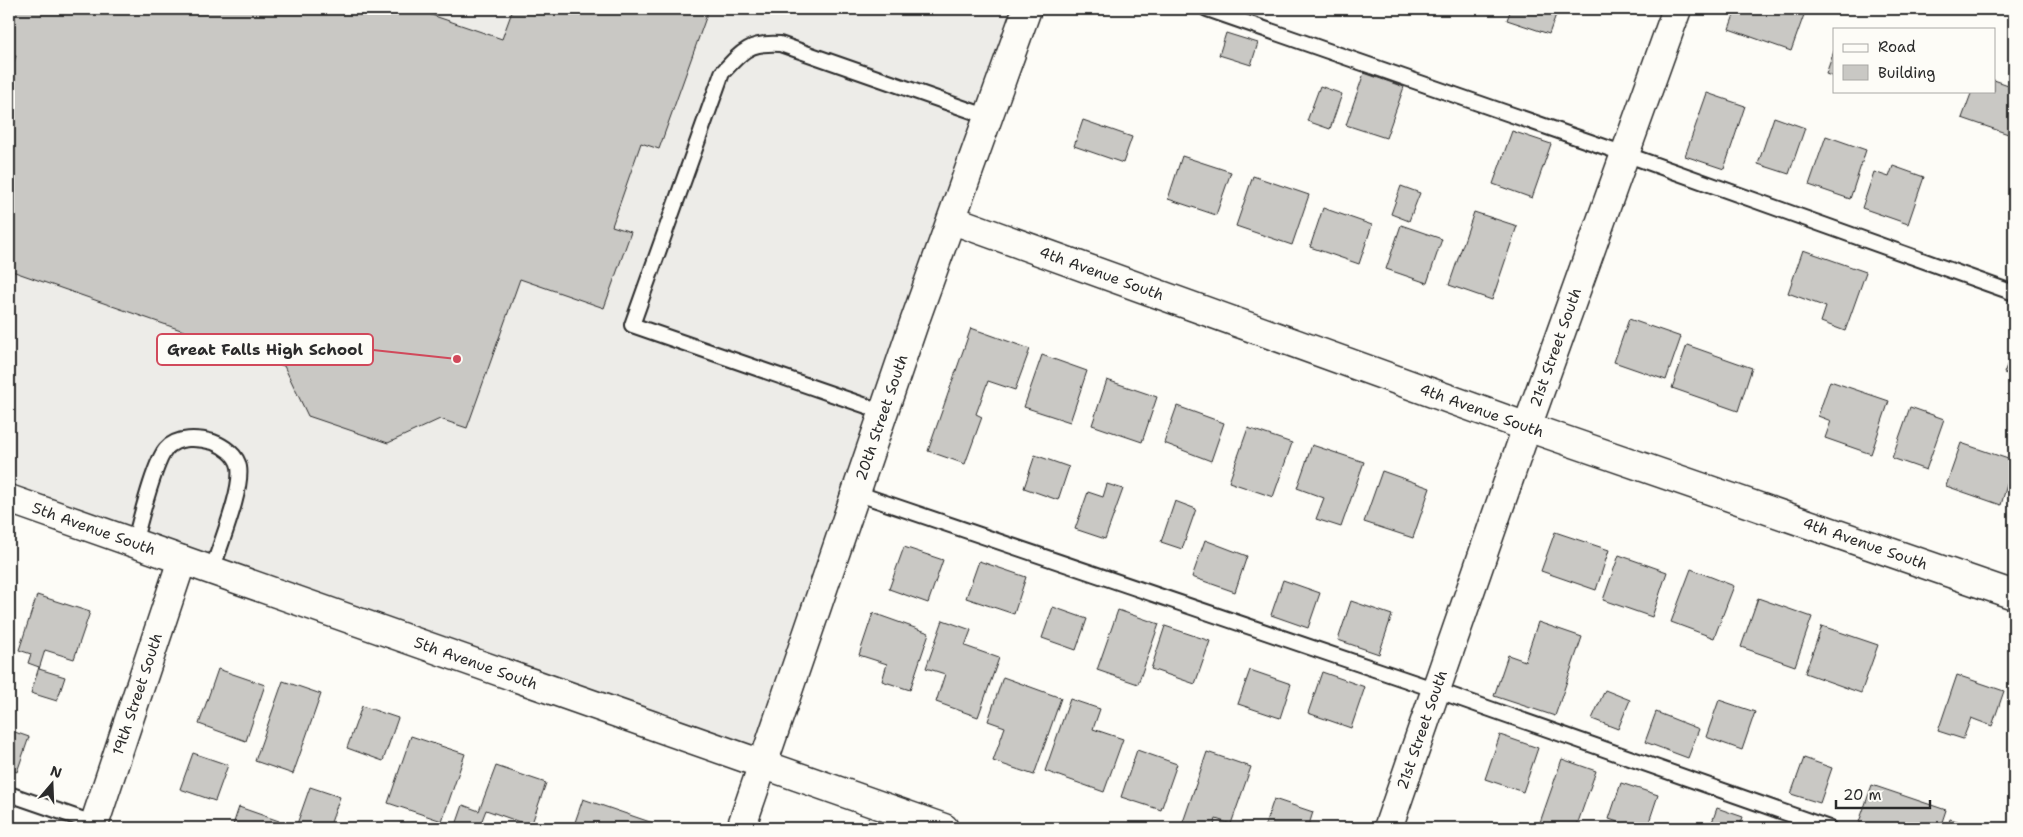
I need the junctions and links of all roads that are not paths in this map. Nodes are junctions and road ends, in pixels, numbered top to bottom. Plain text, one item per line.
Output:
1 (1027, 9) edge
2 (1207, 9) edge
3 (1677, 9) edge
4 (989, 117) junction
5 (1625, 154) junction
6 (952, 220) junction
7 (2014, 293) edge
8 (884, 412) junction
9 (1527, 427) junction
10 (856, 493) junction
11 (9, 499) edge
12 (134, 543) junction
13 (182, 560) junction
14 (212, 571) junction
15 (2014, 595) edge
16 (1436, 690) junction
17 (763, 766) junction
18 (9, 794) edge
19 (98, 827) edge
20 (741, 828) edge
21 (944, 828) edge
22 (1388, 828) edge
23 (1829, 828) edge

1 - 4 street, 20th Street South
2 - 5 lane
3 - 5 street, 21st Street South
4 - 6 street, 20th Street South
4 - 8 lane
5 - 7 lane
5 - 9 street, 21st Street South
6 - 8 street, 20th Street South
6 - 9 street, 4th Avenue South
8 - 10 street, 20th Street South
9 - 15 street, 4th Avenue South
9 - 16 street, 21st Street South
10 - 16 lane
10 - 17 street, 20th Street South
11 - 12 street, 5th Avenue South
12 - 13 street, 5th Avenue South
12 - 14 lane
13 - 14 street, 5th Avenue South
13 - 19 street, 19th Street South
14 - 17 street, 5th Avenue South
16 - 22 street, 21st Street South
16 - 23 lane
17 - 20 street, 20th Street South
17 - 21 street, 5th Avenue South
18 - 19 lane

